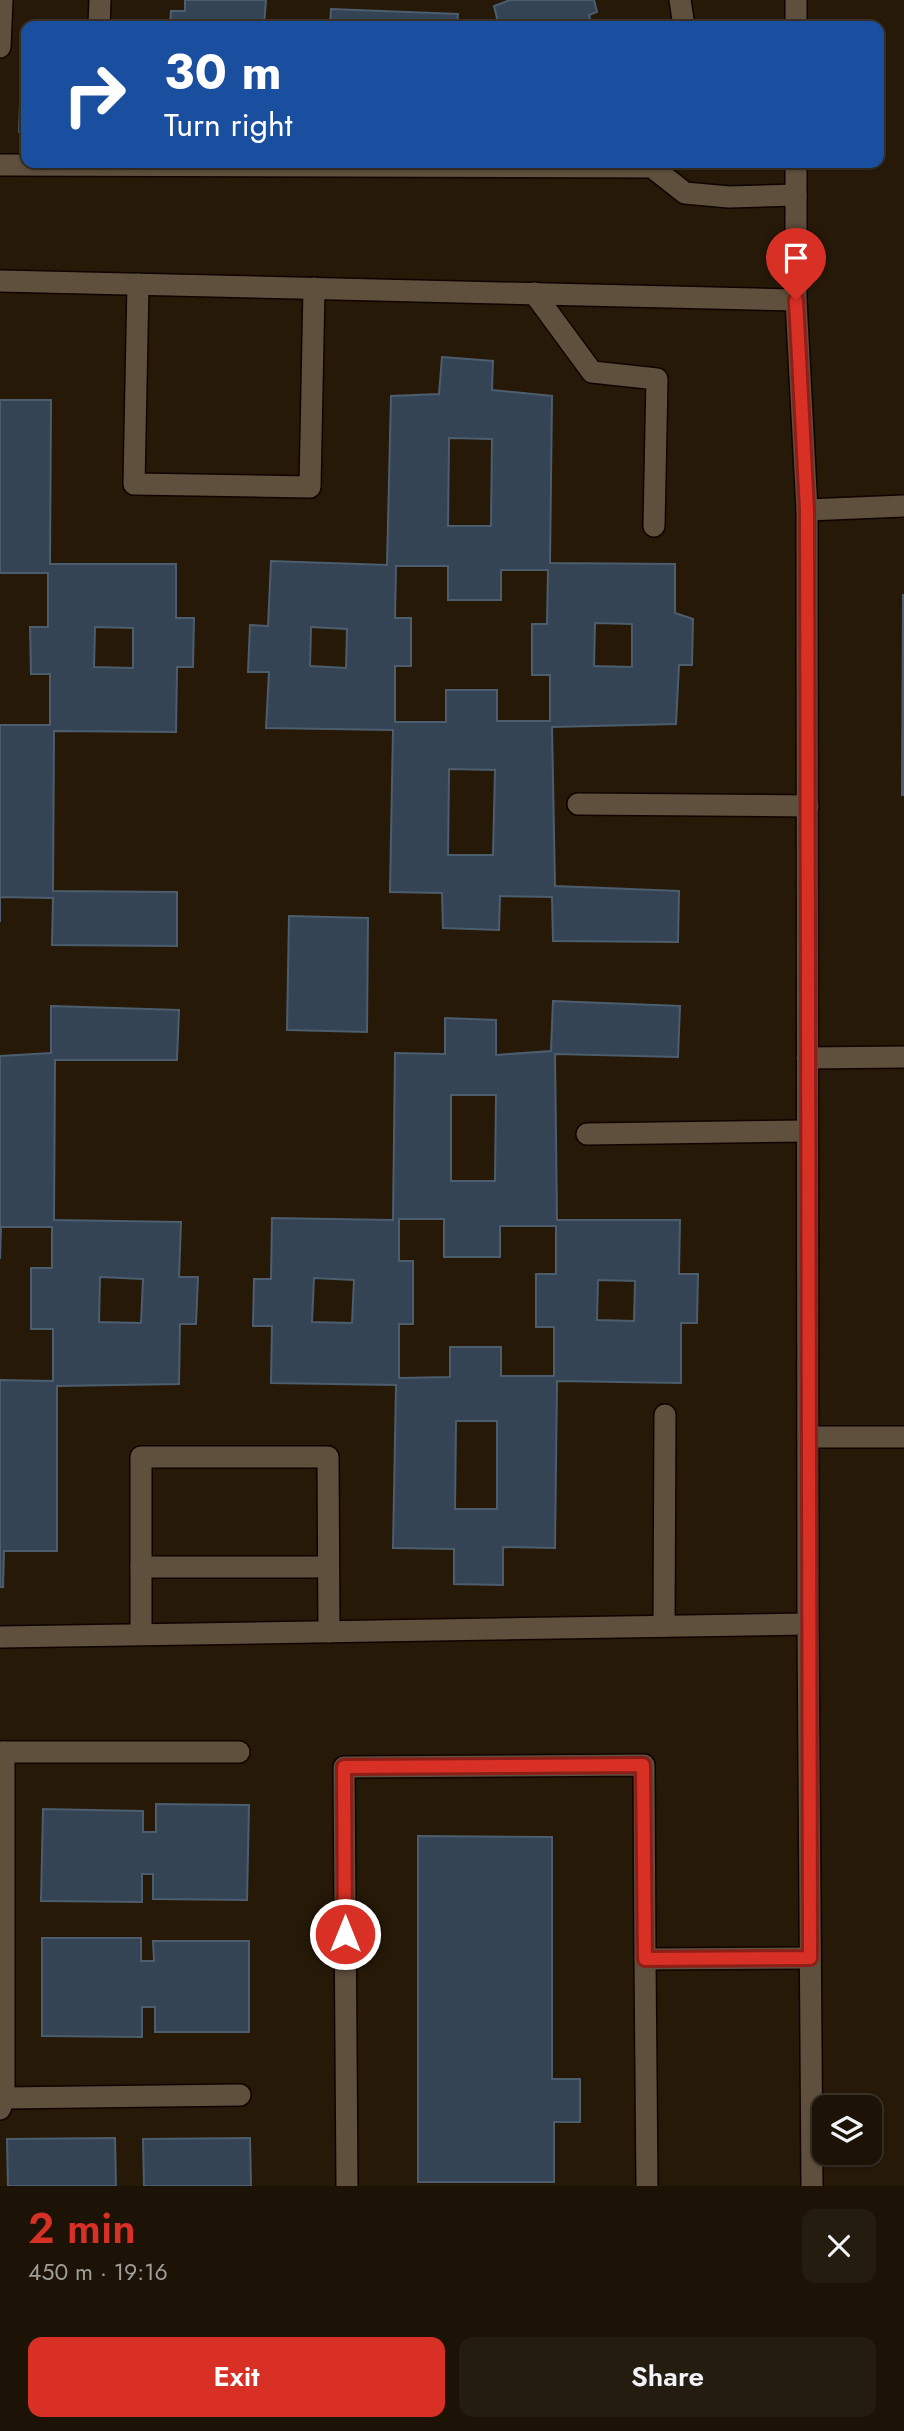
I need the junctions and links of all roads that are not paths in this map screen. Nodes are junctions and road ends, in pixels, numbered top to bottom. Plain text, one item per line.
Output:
1 (2, 0) edge
2 (100, 0) edge
3 (680, 0) edge
4 (796, 0) edge
5 (99, 21) edge
6 (683, 21) edge
7 (796, 21) edge
8 (0, 47) edge
9 (0, 165) edge
10 (21, 165) edge
11 (656, 168) edge
12 (796, 168) edge
13 (796, 195) junction
14 (0, 281) edge
15 (138, 284) junction
16 (314, 288) junction
17 (534, 293) junction
18 (796, 300) junction
19 (904, 506) edge
20 (807, 510) junction
21 (654, 526) dead end
22 (578, 804) dead end
23 (808, 806) junction
24 (904, 1057) edge
25 (807, 1058) junction
26 (807, 1131) junction
27 (587, 1134) dead end
28 (664, 1415) dead end
29 (808, 1437) junction
30 (904, 1437) edge
31 (141, 1567) junction
32 (328, 1567) junction
33 (808, 1624) junction
34 (664, 1626) junction
35 (329, 1632) junction
36 (141, 1634) junction
37 (0, 1636) edge
38 (2, 1752) edge
39 (239, 1752) dead end
40 (2, 1945) edge
41 (810, 1958) junction
42 (645, 1959) junction
43 (240, 2095) dead end
44 (2, 2103) edge
45 (347, 2186) edge
46 (647, 2186) edge
47 (812, 2186) edge

1 - 8 street
2 - 5 street
3 - 6 street
4 - 7 street
9 - 10 street
11 - 13 street
12 - 13 street
13 - 18 street
14 - 15 street
15 - 16 street
15 - 16 street
16 - 17 street
17 - 18 street
17 - 21 street
18 - 20 street
19 - 20 street
20 - 23 street
22 - 23 street
23 - 25 street
24 - 25 street
25 - 26 street
26 - 27 street
26 - 29 street
28 - 34 street
29 - 30 street
29 - 33 street
31 - 32 street
31 - 32 street
31 - 36 street
32 - 35 street
33 - 34 street
33 - 41 street
34 - 35 street
35 - 36 street
36 - 37 street
38 - 39 street
38 - 40 street
40 - 44 street
41 - 42 street
41 - 47 street
42 - 45 street
42 - 46 street
43 - 44 street

